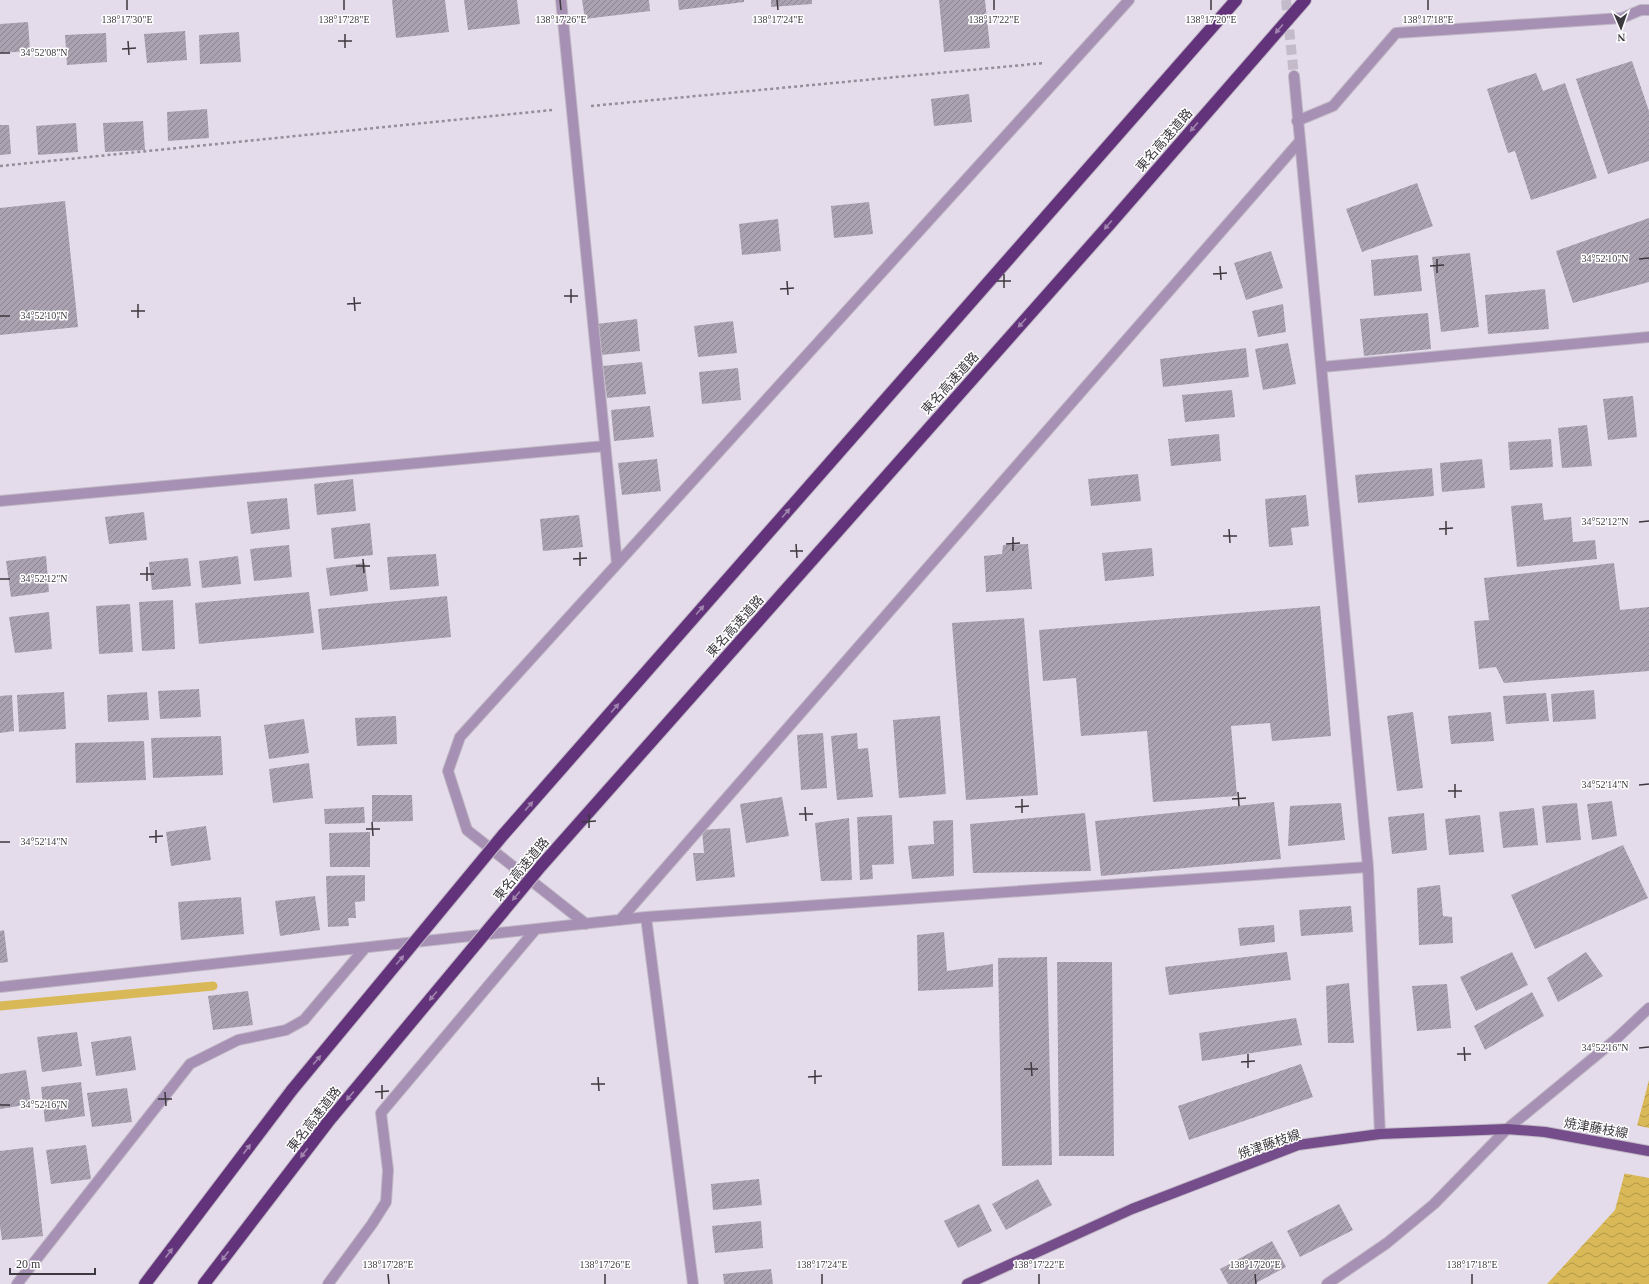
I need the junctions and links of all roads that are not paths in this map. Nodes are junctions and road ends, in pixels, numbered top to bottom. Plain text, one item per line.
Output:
1 (561, 0) edge
2 (1129, 0) edge
3 (1236, 0) edge
4 (1305, 0) edge
5 (1649, 10) edge
6 (1294, 76) tunnel mouth
7 (1297, 121) junction
8 (1300, 141) junction
9 (1649, 337) edge
10 (1322, 367) junction
11 (605, 446) junction
12 (0, 501) edge
13 (617, 564) junction
14 (1368, 867) junction
15 (646, 917) junction
16 (620, 920) junction
17 (586, 924) junction
18 (536, 929) junction
19 (365, 948) junction
20 (0, 987) edge
21 (1649, 1008) edge
22 (1507, 1129) junction
23 (1380, 1134) junction
24 (1649, 1151) edge
25 (17, 1284) edge
26 (145, 1284) edge
27 (204, 1284) edge
28 (328, 1284) edge
29 (693, 1284) edge
30 (967, 1284) edge
31 (1327, 1284) edge

1 - 11 street
2 - 13 street
26 -> 3 highway, bridge
4 -> 27 highway, 東名高速道路, bridge
5 - 7 street
6 - 7 street
7 - 8 street
8 - 10 street
8 - 16 street
9 - 10 street
10 - 14 street
11 - 12 street
11 - 13 street
13 - 17 street
14 - 15 street
14 - 23 street
15 - 16 street
15 - 29 street
16 - 17 street
17 - 18 street
18 - 19 street
18 - 28 street
19 - 20 street
19 - 25 street
21 - 22 street
22 - 23 main road, 焼津藤枝線
22 - 24 main road, 焼津藤枝線
22 - 31 street
23 - 30 main road, 焼津藤枝線

